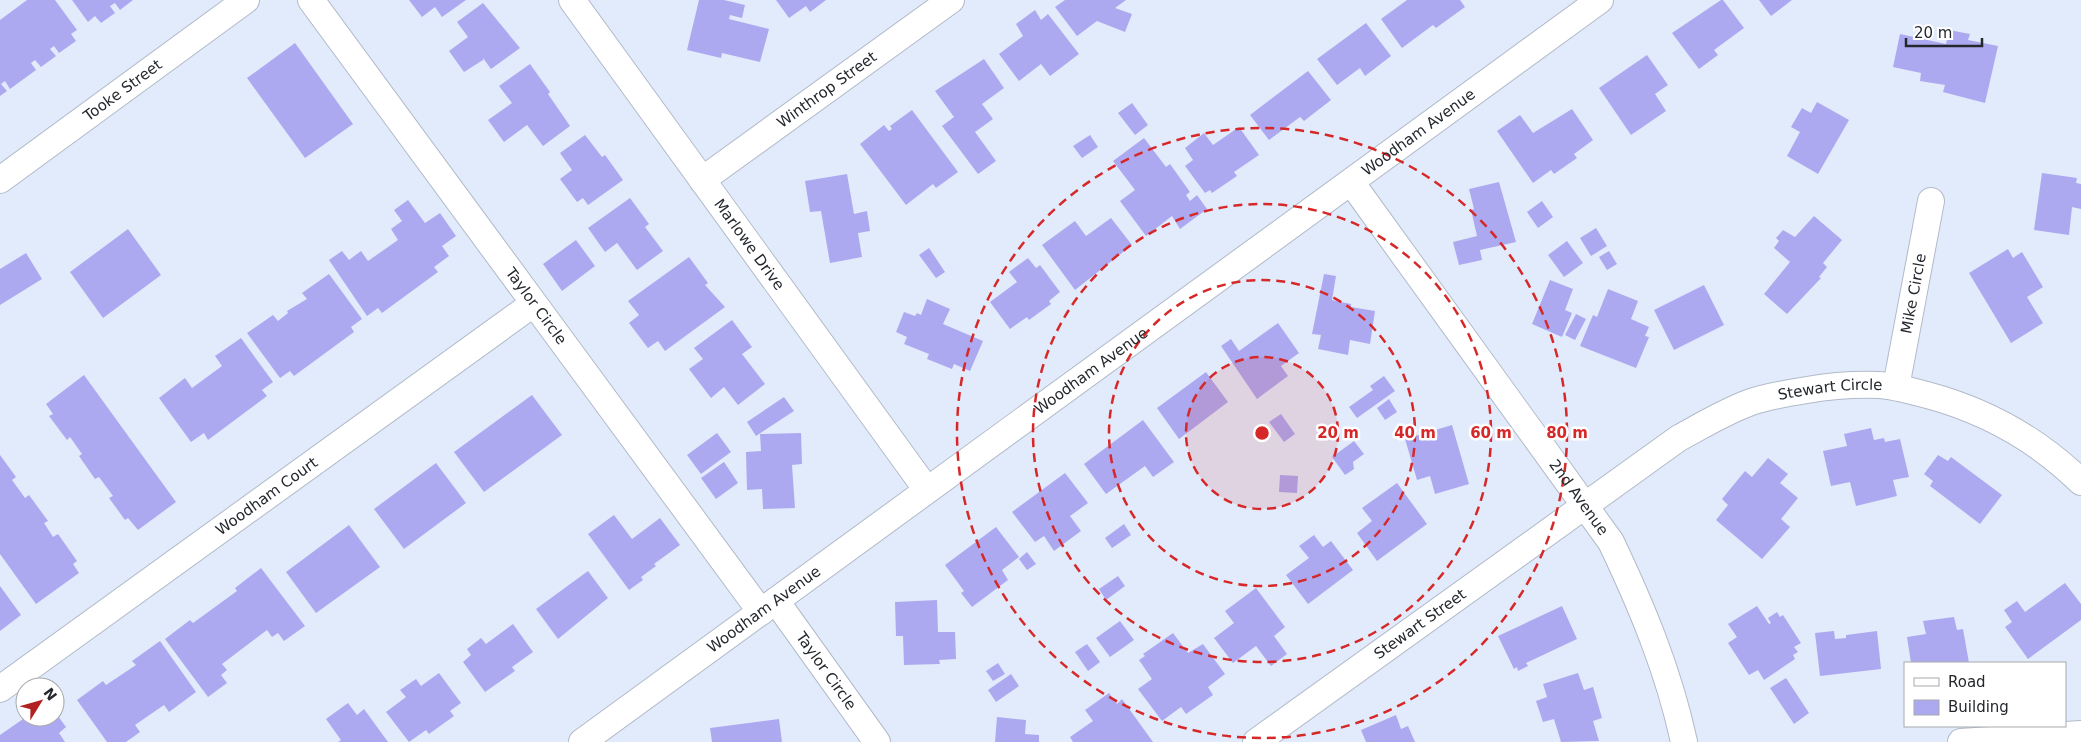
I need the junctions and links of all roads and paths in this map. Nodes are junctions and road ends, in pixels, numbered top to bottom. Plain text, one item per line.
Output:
1 (246, 0) edge
2 (311, 0) edge
3 (572, 0) edge
4 (951, 0) edge
5 (1600, 0) edge
6 (0, 180) edge
7 (702, 180) junction
8 (1351, 182) junction
9 (1931, 201) dead end
10 (533, 304) junction
11 (1896, 387) junction
12 (2081, 482) edge
13 (927, 490) junction
14 (1584, 504) junction
15 (768, 607) junction
16 (0, 689) edge
17 (2081, 734) edge
18 (582, 742) edge
19 (877, 742) edge
20 (1256, 742) edge
21 (1684, 742) edge
22 (1961, 742) edge

1 - 6 street, Tooke Street
2 - 10 street, Taylor Circle
3 - 7 street, Marlowe Drive
4 - 7 street, Winthrop Street
5 - 8 street, Woodham Avenue
7 - 13 street, Marlowe Drive
8 - 13 street, Woodham Avenue
8 - 14 street, 2nd Avenue
9 - 11 street, Mike Circle
10 - 15 street, Taylor Circle
10 - 16 street, Woodham Court
11 - 12 street, Stewart Circle
11 - 14 street, Stewart Circle
13 - 15 street, Woodham Avenue
14 - 20 street, Stewart Street
14 - 21 street, 2nd Avenue
15 - 18 street, Woodham Avenue
15 - 19 street, Taylor Circle
17 - 22 street

